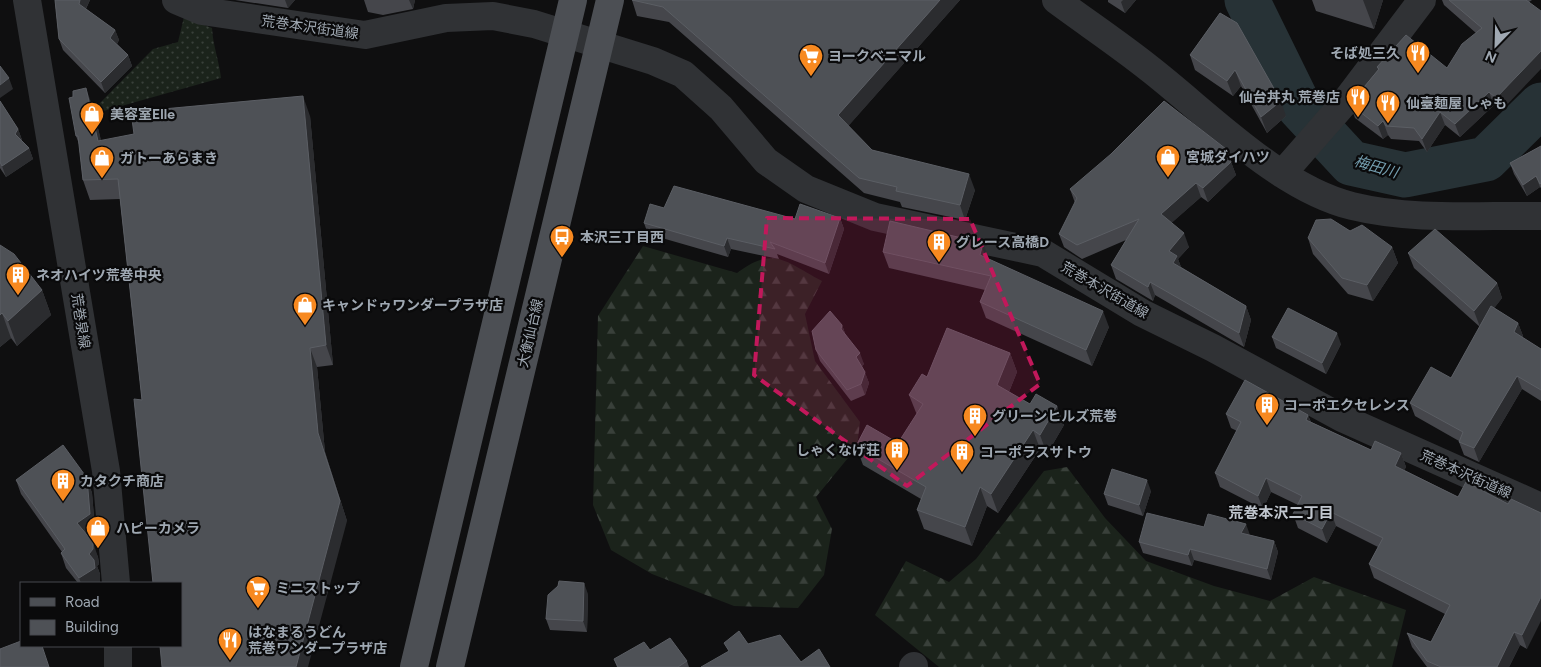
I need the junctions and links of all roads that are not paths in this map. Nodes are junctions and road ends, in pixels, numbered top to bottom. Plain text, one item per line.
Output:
1 (27, 0) edge
2 (176, 0) edge
3 (1056, 0) edge
4 (1422, 0) edge
5 (572, 3) edge
6 (609, 7) edge
7 (1282, 174) junction
8 (1541, 216) edge
9 (1541, 507) edge
10 (116, 582) edge
11 (118, 647) edge
12 (118, 667) edge
13 (414, 667) edge
14 (450, 667) edge

1 - 10 street, 荒巻泉線
2 - 9 street, 荒巻本沢街道線
3 - 7 street
4 - 7 street
5 - 13 main road
6 - 14 main road, 大衡仙台線
7 - 8 street
11 - 12 street

